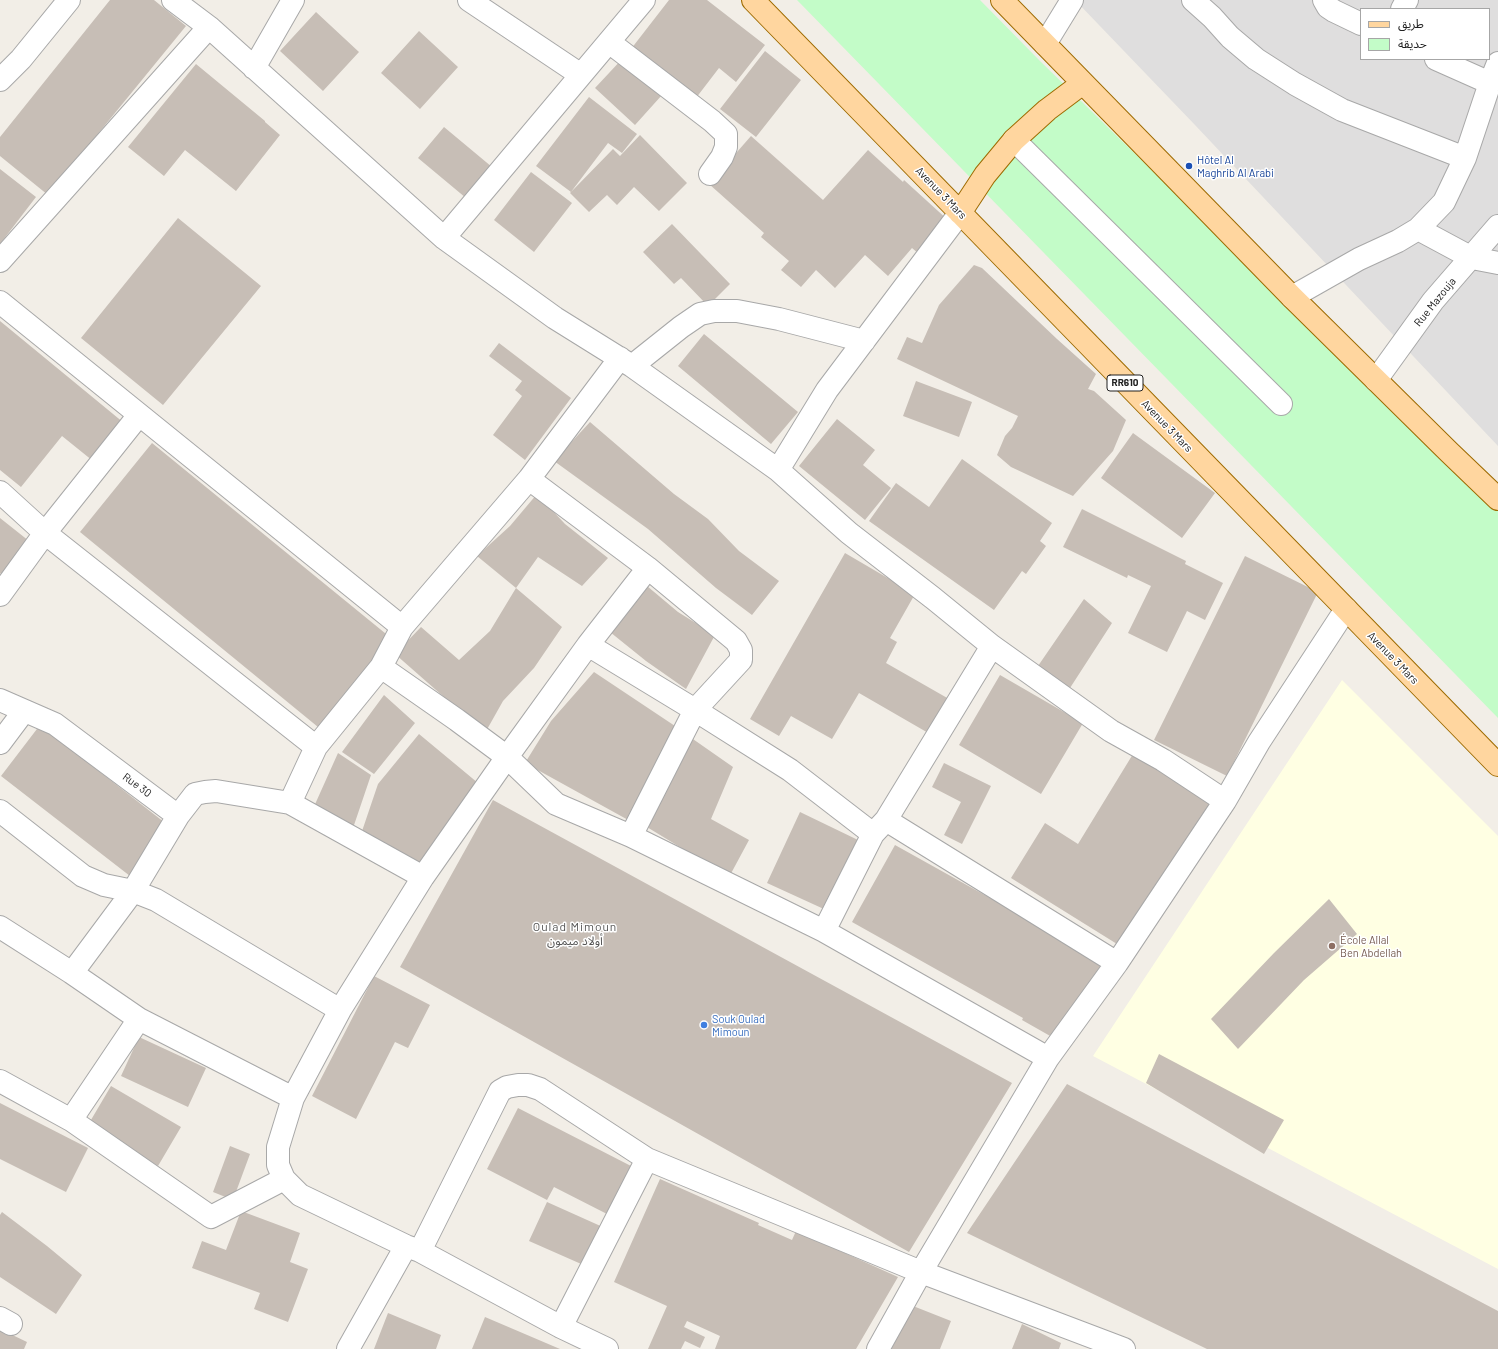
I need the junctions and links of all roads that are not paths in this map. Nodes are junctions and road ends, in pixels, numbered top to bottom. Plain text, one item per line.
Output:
1 (69, 0) edge
2 (173, 0) edge
3 (293, 0) edge
4 (469, 0) edge
5 (644, 0) edge
6 (753, 0) edge
7 (1002, 0) edge
8 (1072, 0) edge
9 (1193, 0) edge
10 (1324, 0) edge
11 (1360, 24) edge
12 (209, 27) junction
13 (609, 42) junction
14 (1046, 44) junction
15 (1438, 60) edge
16 (1498, 63) edge
17 (254, 68) junction
18 (581, 75) junction
19 (0, 80) edge
20 (1083, 83) junction
21 (1490, 83) junction
22 (1014, 140) junction
23 (1465, 158) junction
24 (710, 174) dead end
25 (960, 213) junction
26 (1498, 226) edge
27 (1418, 229) junction
28 (444, 238) junction
29 (1472, 258) junction
30 (0, 260) edge
31 (1498, 263) edge
32 (1292, 297) junction
33 (0, 302) edge
34 (864, 341) junction
35 (626, 362) junction
36 (1376, 380) junction
37 (1281, 404) dead end
38 (139, 416) junction
39 (778, 470) junction
40 (529, 479) junction
41 (0, 492) edge
42 (1498, 499) edge
43 (45, 533) junction
44 (648, 568) junction
45 (0, 595) edge
46 (1346, 609) junction
47 (402, 627) junction
48 (588, 645) junction
49 (992, 646) junction
50 (381, 667) junction
51 (0, 700) edge
52 (694, 710) junction
53 (24, 711) junction
54 (0, 743) edge
55 (316, 747) junction
56 (507, 757) junction
57 (1498, 765) edge
58 (1225, 801) junction
59 (290, 803) junction
60 (0, 811) edge
61 (178, 816) junction
62 (880, 827) junction
63 (631, 836) junction
64 (423, 877) junction
65 (133, 891) junction
66 (0, 927) edge
67 (824, 931) junction
68 (1117, 964) junction
69 (72, 973) junction
70 (340, 1010) junction
71 (139, 1019) junction
72 (1048, 1058) junction
73 (0, 1081) edge
74 (293, 1098) junction
75 (71, 1120) junction
76 (646, 1159) junction
77 (284, 1179) junction
78 (413, 1249) junction
79 (921, 1272) junction
80 (561, 1327) junction
81 (348, 1349) edge
82 (607, 1349) edge
83 (878, 1349) edge
84 (1124, 1349) edge

1 - 19 street
2 - 12 street
3 - 17 street
4 - 18 street
5 - 13 street
6 - 25 main road, Avenue 3 Mars / RR610
7 - 14 main road
8 - 14 street
9 - 23 street
10 - 11 street
12 - 17 street
12 - 30 street
13 - 18 street
13 - 24 street
14 - 20 main road
15 - 21 street
16 - 21 street
17 - 28 street
18 - 28 street
20 - 22 main road
20 - 32 main road
21 - 23 street
22 - 25 main road
22 - 37 street
23 - 27 street
25 - 34 street
25 - 46 main road, Avenue 3 Mars / RR610
26 - 29 street, Rue Mazouja
27 - 29 street
27 - 32 street
28 - 35 street
29 - 31 street
29 - 36 street, Rue Mazouja
32 - 36 main road
33 - 38 street
34 - 35 street
34 - 39 street
35 - 39 street
35 - 40 street
36 - 42 main road
38 - 43 street
38 - 47 street
39 - 49 street
40 - 44 street
40 - 47 street
41 - 43 street
43 - 45 street
43 - 55 street
44 - 48 street
44 - 52 street
46 - 57 main road, Avenue 3 Mars / RR610
46 - 58 street
47 - 50 street
48 - 52 street
48 - 56 street
49 - 58 street
49 - 62 street
50 - 55 street
50 - 56 street
51 - 53 street, Rue 30
52 - 62 street
52 - 63 street
53 - 54 street
53 - 61 street, Rue 30
55 - 59 street
56 - 63 street
56 - 64 street
58 - 68 street
59 - 61 street
59 - 64 street
60 - 65 street
61 - 65 street
62 - 67 street
62 - 68 street
63 - 67 street
64 - 70 street
65 - 69 street
65 - 70 street
66 - 69 street
67 - 72 street
68 - 72 street
69 - 71 street
70 - 74 street
71 - 74 street
71 - 75 street
72 - 79 street
73 - 75 street
74 - 77 street
75 - 77 street
76 - 78 street
76 - 79 street
76 - 80 street
77 - 78 street
78 - 80 street
78 - 81 street
79 - 83 street
79 - 84 street
80 - 82 street

